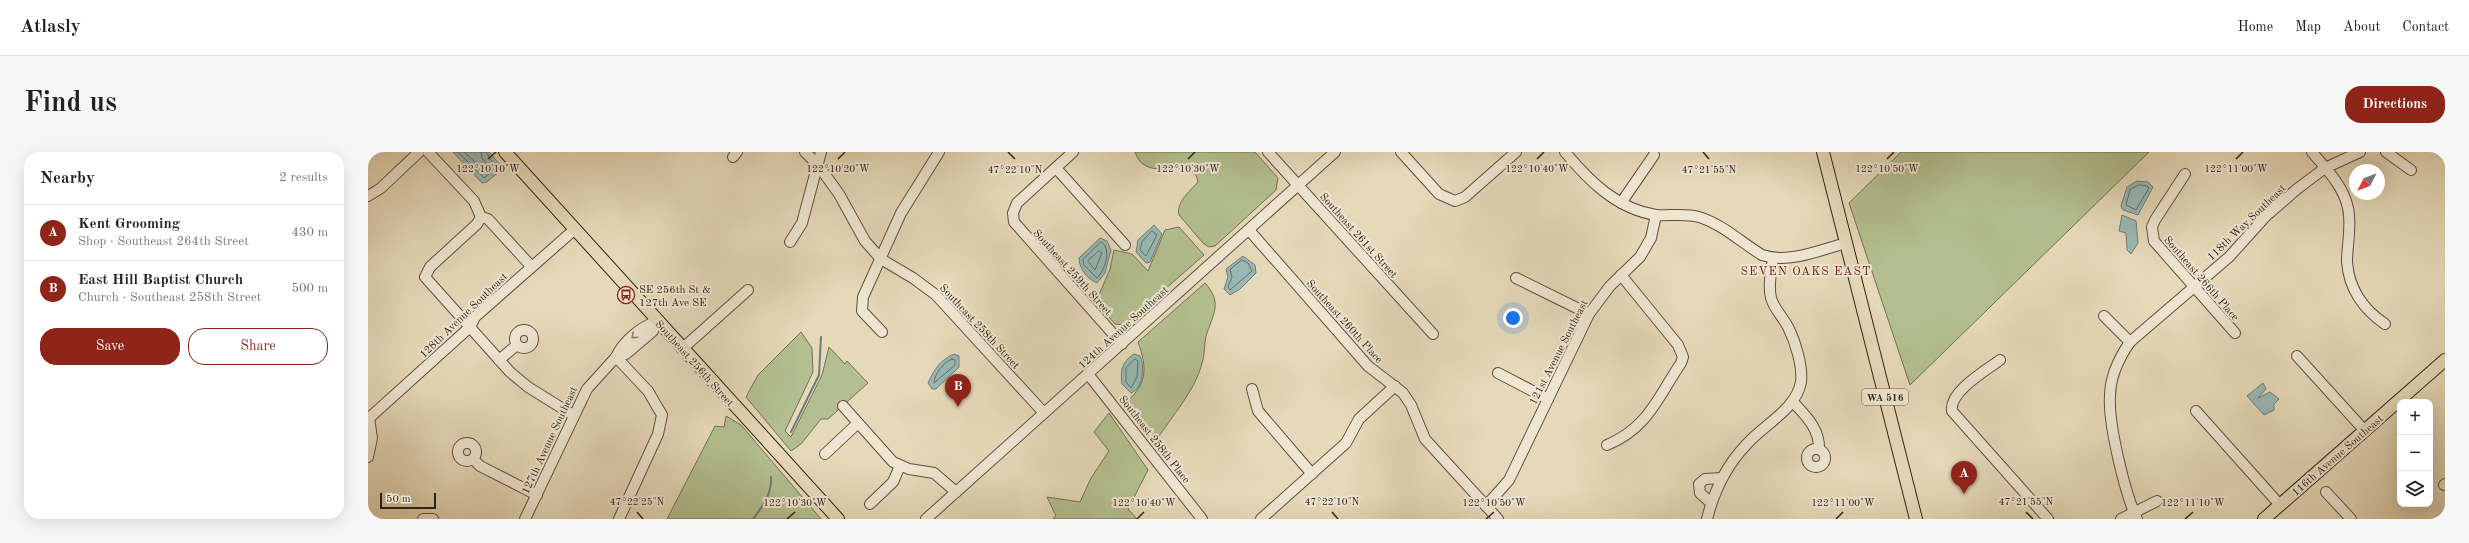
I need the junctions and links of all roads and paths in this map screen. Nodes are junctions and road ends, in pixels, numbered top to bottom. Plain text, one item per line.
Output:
1 (419, 152) edge
2 (428, 152) edge
3 (505, 152) edge
4 (805, 152) edge
5 (821, 152) edge
6 (939, 152) edge
7 (1073, 152) edge
8 (1268, 152) edge
9 (1335, 152) edge
10 (1401, 152) edge
11 (1516, 152) edge
12 (1565, 152) edge
13 (1823, 152) edge
14 (2312, 152) edge
15 (2360, 152) edge
16 (2386, 152) edge
17 (1654, 155) dead end
18 (818, 165) junction
19 (1056, 168) junction
20 (2325, 168) junction
21 (2411, 170) dead end
22 (2184, 174) dead end
23 (1298, 185) junction
24 (368, 196) edge
25 (1621, 203) junction
26 (1656, 215) junction
27 (481, 217) junction
28 (575, 229) junction
29 (1249, 230) junction
30 (790, 242) dead end
31 (1846, 243) junction
32 (1125, 245) dead end
33 (881, 259) junction
34 (1773, 259) junction
35 (531, 266) junction
36 (1621, 275) junction
37 (1516, 278) dead end
38 (2193, 286) junction
39 (748, 290) dead end
40 (1589, 314) junction
41 (2104, 316) dead end
42 (657, 321) junction
43 (2385, 324) dead end
44 (470, 327) junction
45 (882, 332) dead end
46 (1433, 334) dead end
47 (2235, 334) dead end
48 (2130, 342) junction
49 (1122, 344) junction
50 (518, 345) dead end
51 (682, 349) junction
52 (2297, 356) dead end
53 (616, 357) junction
54 (499, 360) junction
55 (2000, 360) dead end
56 (2445, 360) edge
57 (1498, 373) dead end
58 (1088, 374) junction
59 (1395, 386) junction
60 (1252, 389) dead end
61 (1548, 399) junction
62 (1793, 402) junction
63 (843, 406) dead end
64 (2196, 411) dead end
65 (1044, 413) junction
66 (573, 415) junction
67 (368, 419) edge
68 (858, 424) junction
69 (2365, 431) junction
70 (1608, 445) dead end
71 (1819, 449) dead end
72 (825, 454) dead end
73 (368, 456) edge
74 (473, 459) dead end
75 (900, 466) junction
76 (1312, 474) junction
77 (1722, 478) junction
78 (956, 492) junction
79 (2326, 492) dead end
80 (537, 495) junction
81 (2157, 501) dead end
82 (1711, 503) junction
83 (870, 504) dead end
84 (2280, 505) junction
85 (1486, 506) junction
86 (2135, 516) edge
87 (423, 519) edge
88 (433, 519) edge
89 (525, 519) edge
90 (619, 519) edge
91 (838, 519) edge
92 (926, 519) edge
93 (1202, 519) edge
94 (1261, 519) edge
95 (1498, 519) edge
96 (1706, 519) edge
97 (1916, 519) edge
98 (2048, 519) edge
99 (2121, 519) edge
100 (2264, 519) edge
101 (2351, 519) edge

1 - 24 street
2 - 27 street
3 - 28 main road, Southeast 256th Street
4 - 18 street, Southeast 258th Street
5 - 18 street
6 - 33 street
7 - 19 street
8 - 23 street, Southeast 261st Street
9 - 23 street, 124th Avenue Southeast
10 - 11 street
12 - 25 street
13 - 31 main road, WA 516
14 - 20 street
15 - 20 street, 118th Way Southeast
16 - 21 street
17 - 25 street
18 - 30 street
18 - 33 street, Southeast 258th Street
19 - 32 street
19 - 49 street, Southeast 259th Street
20 - 38 street, 118th Way Southeast
20 - 43 street
22 - 38 street, Southeast 266th Place
23 - 29 street, 124th Avenue Southeast
23 - 46 street, Southeast 261st Street
25 - 26 street
26 - 34 street
26 - 36 street, 121st Avenue Southeast
27 - 35 street
27 - 44 street
28 - 35 street, 128th Avenue Southeast
28 - 42 main road, Southeast 256th Street
29 - 49 street, 124th Avenue Southeast
29 - 59 street, Southeast 260th Place
31 - 34 street
31 - 97 main road, WA 516
33 - 45 street
33 - 65 street, Southeast 258th Street
34 - 62 street
35 - 44 street, 128th Avenue Southeast
36 - 40 street, 121st Avenue Southeast
36 - 70 street
37 - 40 street
38 - 47 street, Southeast 266th Place
38 - 48 street, 118th Way Southeast
39 - 51 street
40 - 61 street, 121st Avenue Southeast
41 - 48 street
42 - 51 main road, Southeast 256th Street
42 - 53 street, 127th Avenue Southeast
44 - 54 street
44 - 67 street, 128th Avenue Southeast
48 - 86 street, 118th Way Southeast
49 - 58 street, 124th Avenue Southeast
50 - 54 street
51 - 91 main road, Southeast 256th Street
52 - 69 street
53 - 66 street, 127th Avenue Southeast
53 - 90 street
54 - 66 street
55 - 98 street
56 - 69 main road, 116th Avenue Southeast
57 - 61 street
58 - 65 street, 124th Avenue Southeast
58 - 93 street, Southeast 258th Place
59 - 76 street
59 - 85 street, Southeast 260th Place
60 - 76 street
61 - 85 street, 121st Avenue Southeast
62 - 71 street
62 - 77 street
63 - 68 street
64 - 84 street
65 - 78 street, 124th Avenue Southeast
66 - 80 street, 127th Avenue Southeast
67 - 73 street, 128th Avenue Southeast
68 - 72 street
68 - 75 street
69 - 84 main road, 116th Avenue Southeast
74 - 80 street
75 - 78 street
75 - 83 street
76 - 94 street
77 - 82 street
77 - 82 street
78 - 92 street, 124th Avenue Southeast
79 - 101 street
80 - 89 street, 127th Avenue Southeast
81 - 86 street
82 - 96 street
84 - 100 main road, 116th Avenue Southeast
85 - 95 street, Southeast 260th Place
86 - 99 street
87 - 88 street

